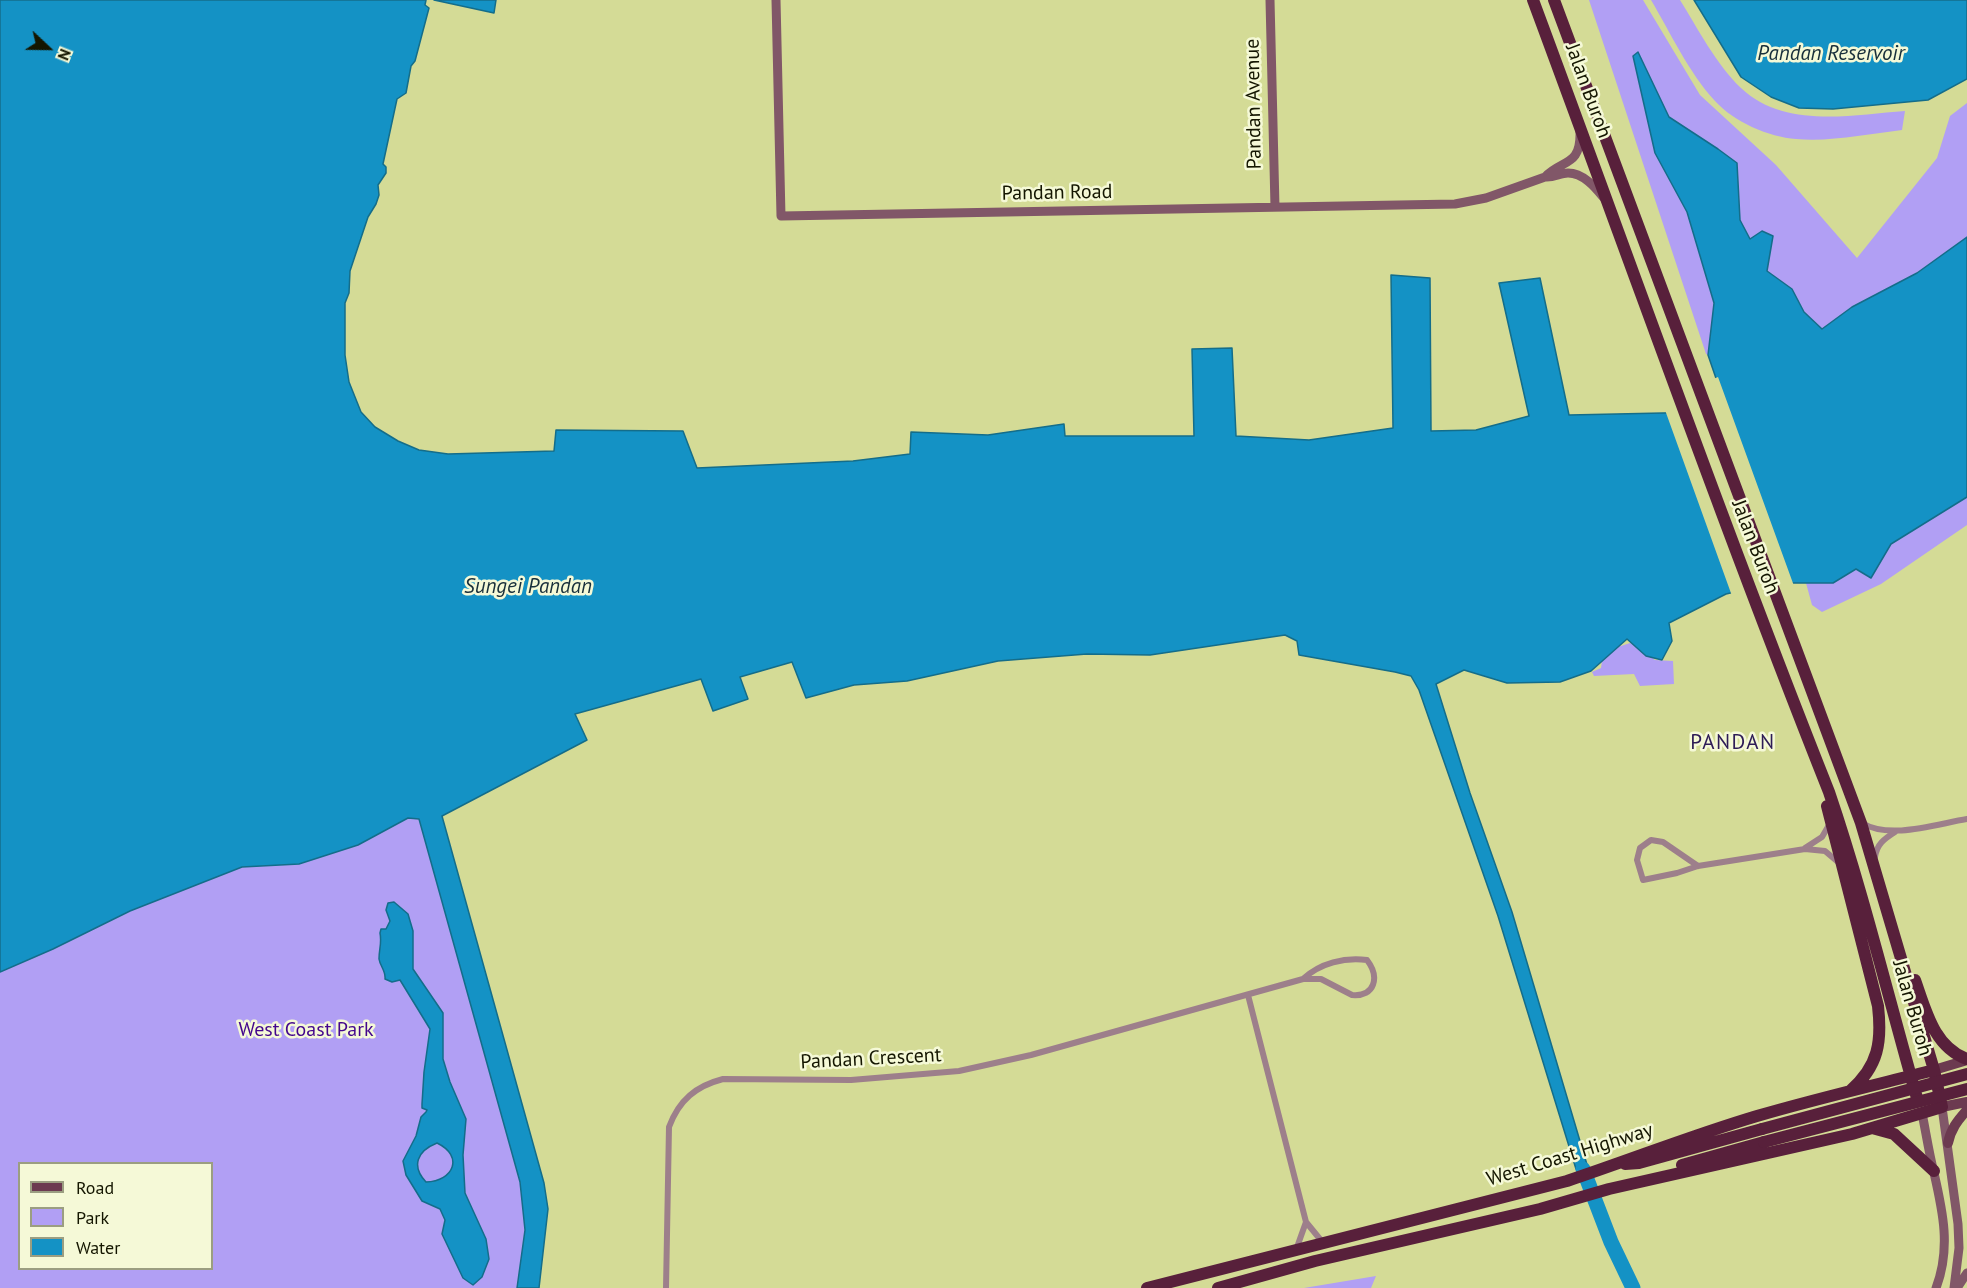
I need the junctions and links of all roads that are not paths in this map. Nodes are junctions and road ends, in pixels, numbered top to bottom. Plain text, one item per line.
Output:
1 (776, 0) edge
2 (1270, 0) edge
3 (1533, 0) edge
4 (1554, 0) edge
5 (1580, 126) junction
6 (1545, 177) junction
7 (1610, 206) junction
8 (1275, 207) junction
9 (1829, 792) junction
10 (1967, 819) edge
11 (1830, 822) junction
12 (1861, 823) junction
13 (1896, 832) junction
14 (1805, 849) junction
15 (1698, 866) junction
16 (1844, 866) junction
17 (1873, 867) junction
18 (1895, 940) junction
19 (1303, 979) junction
20 (1248, 995) junction
21 (1967, 1060) edge
22 (1934, 1071) junction
23 (1967, 1074) edge
24 (1911, 1076) junction
25 (1967, 1089) edge
26 (1847, 1093) junction
27 (1967, 1102) edge
28 (1942, 1107) junction
29 (1967, 1110) edge
30 (1922, 1113) junction
31 (1872, 1128) junction
32 (1948, 1143) junction
33 (1618, 1164) junction
34 (1934, 1171) junction
35 (1612, 1188) junction
36 (1306, 1222) junction
37 (1958, 1224) junction
38 (1967, 1234) edge
39 (1324, 1244) junction
40 (1295, 1252) junction
41 (1967, 1273) edge
42 (666, 1288) edge
43 (1147, 1288) edge
44 (1218, 1288) edge
45 (1936, 1288) edge
46 (1955, 1288) edge

1 - 8 street, Pandan Road
2 - 8 street, Pandan Avenue
3 - 5 highway, Jalan Buroh
4 - 12 highway, Jalan Buroh
5 - 6 street, Pandan Road
5 - 7 highway, Jalan Buroh
6 - 7 street, Pandan Road
6 - 8 street, Pandan Road
7 - 9 highway, Jalan Buroh
9 - 11 highway
9 - 24 highway, Jalan Buroh
10 - 13 street
11 - 14 street
11 - 16 highway
12 - 13 street
12 - 17 highway, Jalan Buroh
13 - 17 street
14 - 15 street
14 - 16 street
15 - 15 street
16 - 26 highway
17 - 18 highway, Jalan Buroh
18 - 21 highway
18 - 22 highway, Jalan Buroh
19 - 19 street, Pandan Crescent
19 - 20 street, Pandan Crescent
20 - 36 street
20 - 42 street, Pandan Crescent
21 - 22 main road, West Coast Highway
22 - 24 highway, West Coast Highway
22 - 28 highway, Jalan Buroh
23 - 33 highway, bridge
24 - 26 highway, West Coast Highway
24 - 30 highway, Jalan Buroh
25 - 35 highway, bridge
26 - 33 highway, West Coast Highway
27 - 28 main road, West Coast Highway
28 - 30 highway, West Coast Highway
28 - 32 street
29 - 32 main road
30 - 31 highway, West Coast Highway
30 - 34 street
31 - 34 highway
31 - 35 highway, West Coast Highway
32 - 37 street
33 - 39 highway, West Coast Highway
34 - 45 street
35 - 44 highway, West Coast Highway
36 - 39 street
36 - 40 street
37 - 38 street
37 - 46 street
39 - 40 highway, West Coast Highway
40 - 43 highway, West Coast Highway
41 - 46 street

